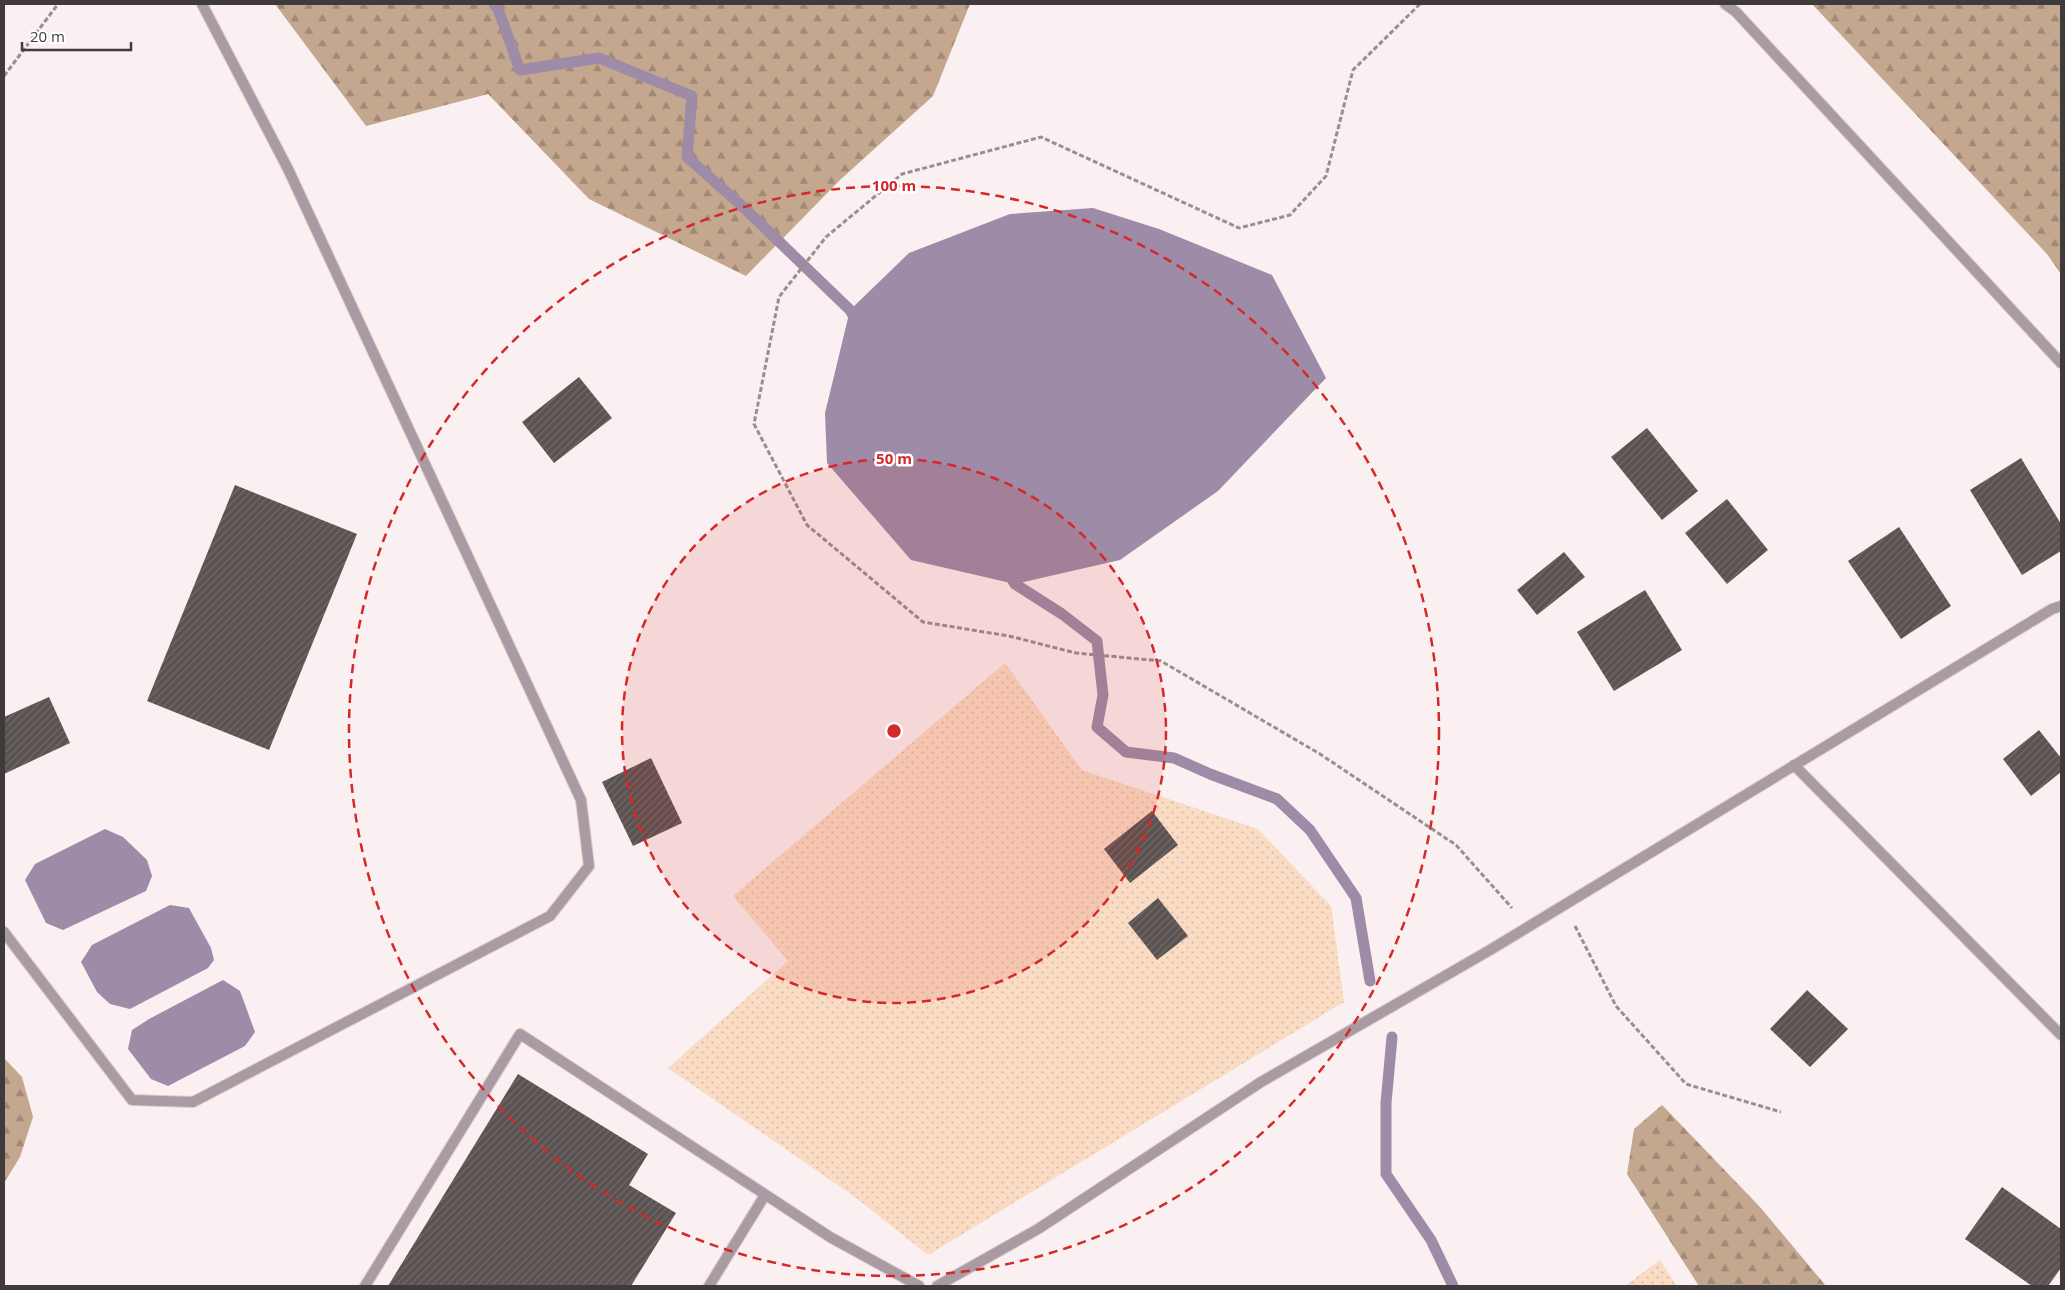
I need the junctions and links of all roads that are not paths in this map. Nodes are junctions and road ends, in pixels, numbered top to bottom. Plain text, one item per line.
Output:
1 (202, 4) edge
2 (1725, 4) edge
3 (2061, 363) edge
4 (2061, 606) edge
5 (1794, 765) junction
6 (4, 932) edge
7 (2061, 1035) edge
8 (765, 1194) junction
9 (365, 1286) edge
10 (709, 1286) edge
11 (919, 1286) edge
12 (937, 1286) edge

1 - 6 street
2 - 3 street
4 - 5 street
5 - 7 street
5 - 12 street
8 - 9 street
8 - 10 street
8 - 11 street

